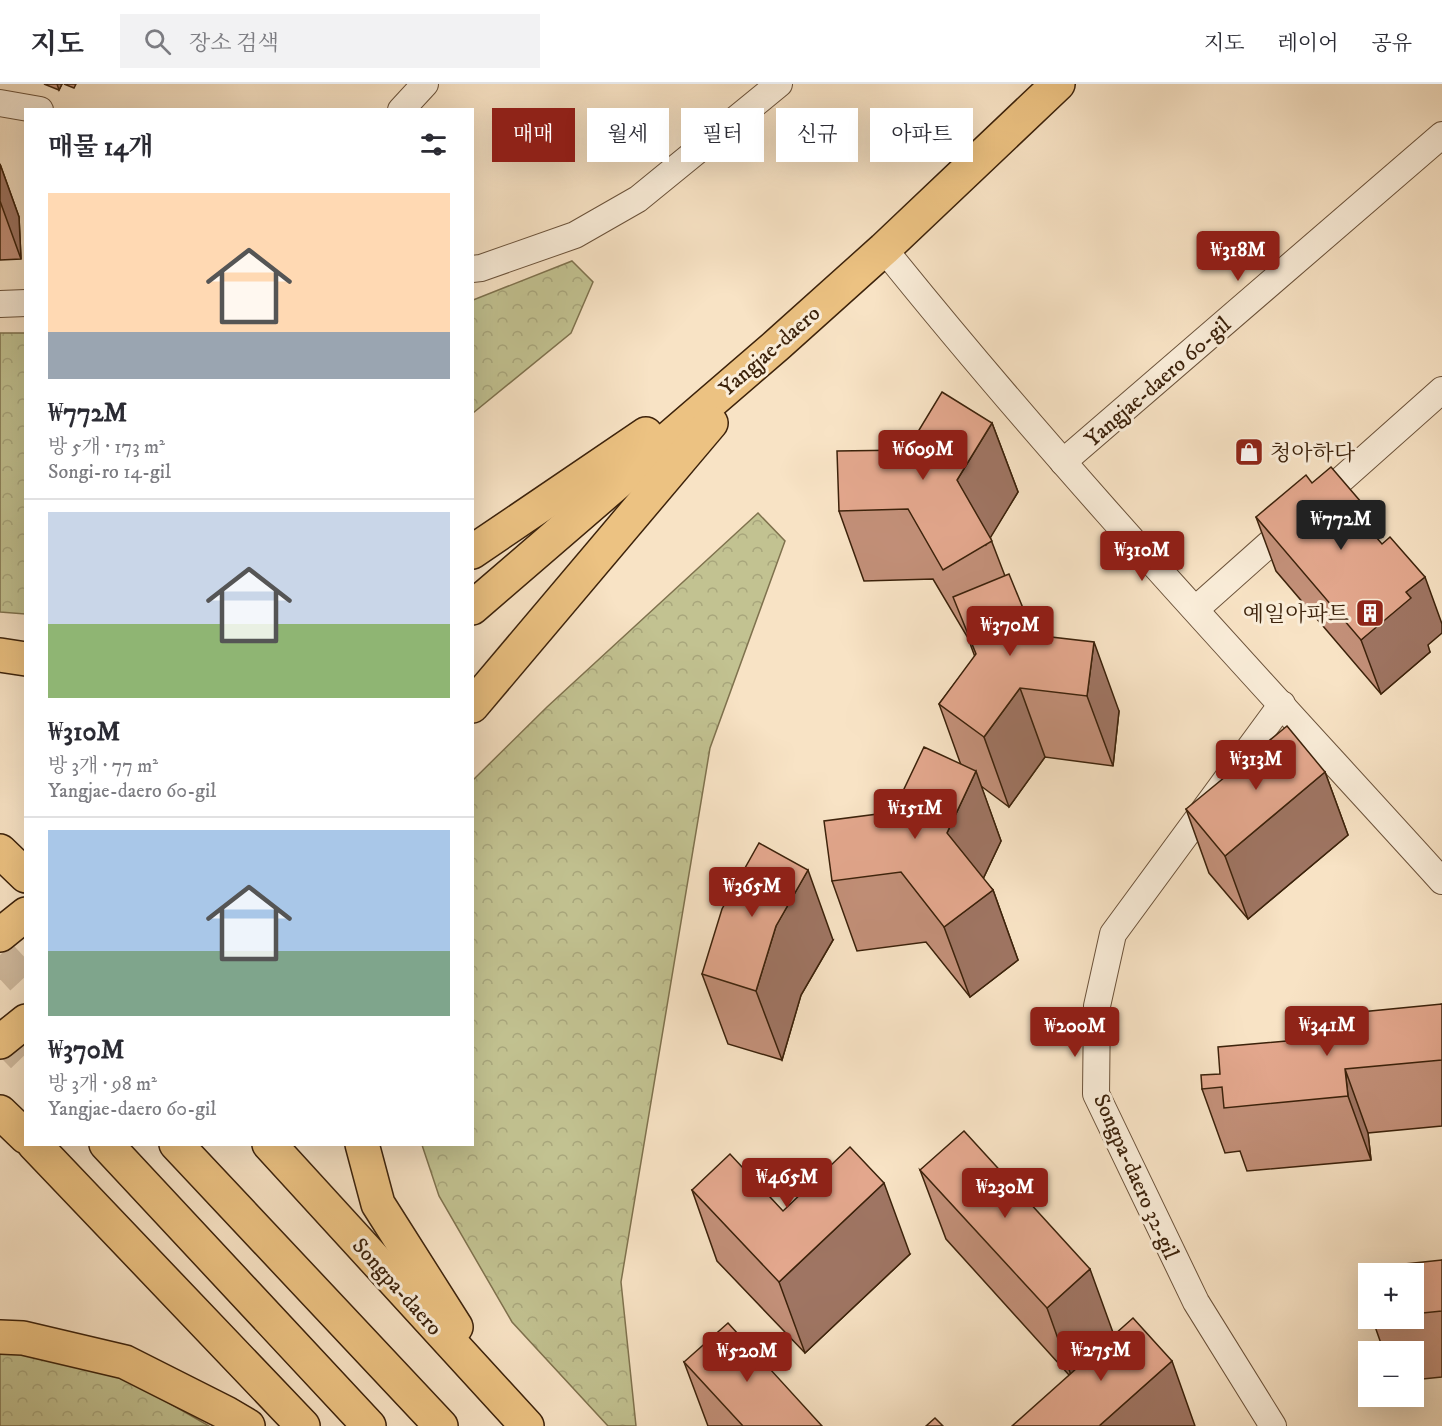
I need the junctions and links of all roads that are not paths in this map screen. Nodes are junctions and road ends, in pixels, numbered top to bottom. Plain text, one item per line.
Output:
1 (425, 84) edge
2 (779, 84) edge
3 (1058, 84) edge
4 (0, 103) edge
5 (29, 108) edge
6 (403, 108) edge
7 (1442, 135) edge
8 (884, 249) junction
9 (474, 269) edge
10 (24, 303) edge
11 (0, 304) edge
12 (777, 345) junction
13 (1442, 390) edge
14 (1063, 462) junction
15 (474, 551) edge
16 (474, 606) edge
17 (1196, 609) junction
18 (0, 655) edge
19 (24, 659) edge
20 (474, 704) edge
21 (1282, 704) junction
22 (0, 851) edge
23 (24, 874) edge
24 (1442, 881) edge
25 (24, 916) edge
26 (0, 935) edge
27 (24, 1023) edge
28 (0, 1042) edge
29 (0, 1112) edge
30 (24, 1135) edge
31 (108, 1146) edge
32 (178, 1146) edge
33 (271, 1146) edge
34 (363, 1146) edge
35 (49, 1151) edge
36 (0, 1337) edge
37 (517, 1416) edge
38 (248, 1426) edge
39 (303, 1426) edge
40 (369, 1426) edge
41 (441, 1426) edge
42 (1274, 1426) edge

1 - 6 street
2 - 9 street
3 - 8 main road, Yangjae-daero
4 - 5 street
7 - 14 street, Yangjae-daero 60-gil
8 - 12 main road, Yangjae-daero
8 - 14 street, Yangjae-daero 60-gil
10 - 11 street
12 - 15 main road
12 - 16 main road, Yangjae-daero
12 - 20 main road
13 - 17 street
14 - 17 street, Yangjae-daero 60-gil
17 - 21 street, Yangjae-daero 60-gil
18 - 19 main road
21 - 24 street, Yangjae-daero 60-gil
21 - 42 street, Songpa-daero 32-gil
22 - 23 main road
25 - 26 main road
27 - 28 main road
29 - 30 main road
31 - 40 main road
32 - 41 main road
33 - 37 main road, Songpa-daero
34 - 37 main road
35 - 39 main road
36 - 38 main road

